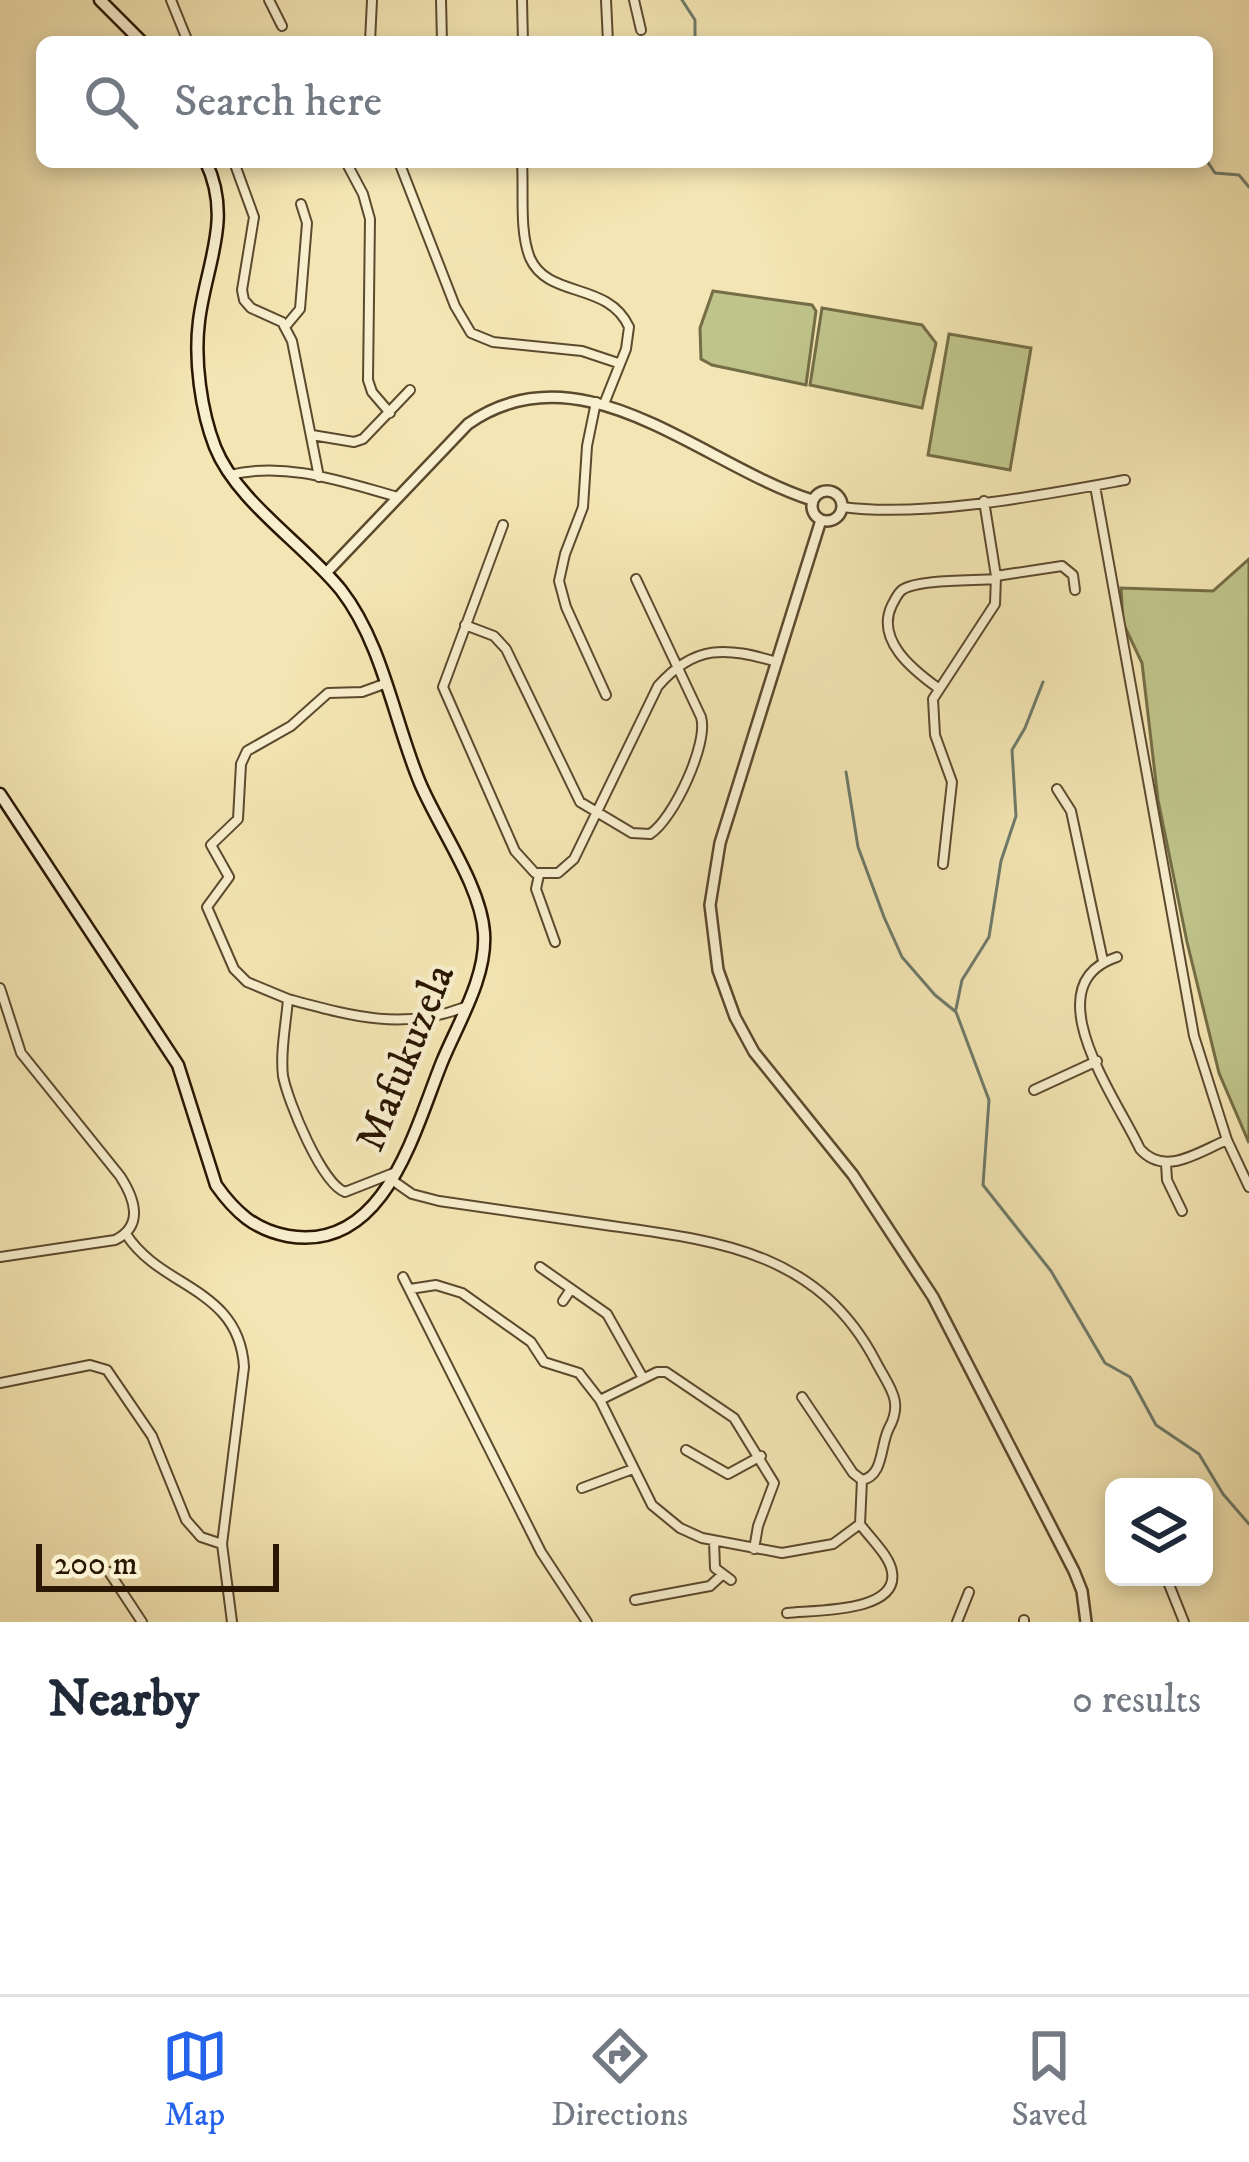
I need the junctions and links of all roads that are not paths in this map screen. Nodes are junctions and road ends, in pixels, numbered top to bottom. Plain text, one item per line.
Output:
1 (100, 0) edge
2 (171, 0) edge
3 (269, 0) edge
4 (372, 0) edge
5 (441, 0) edge
6 (522, 0) edge
7 (606, 0) edge
8 (634, 0) edge
9 (282, 26) dead end
10 (641, 30) dead end
11 (136, 36) edge
12 (186, 36) edge
13 (370, 36) edge
14 (442, 36) edge
15 (523, 36) edge
16 (608, 36) edge
17 (208, 168) edge
18 (236, 168) edge
19 (349, 168) edge
20 (401, 168) edge
21 (522, 168) edge
22 (301, 204) dead end
23 (285, 327) junction
24 (618, 363) junction
25 (410, 390) dead end
26 (600, 403) junction
27 (391, 413) junction
28 (312, 435) junction
29 (230, 475) junction
30 (319, 477) junction
31 (1125, 480) dead end
32 (1095, 486) junction
33 (398, 497) junction
34 (812, 500) junction
35 (984, 501) junction
36 (842, 507) junction
37 (821, 520) junction
38 (503, 525) dead end
39 (326, 573) junction
40 (996, 578) junction
41 (636, 579) dead end
42 (1075, 590) dead end
43 (465, 625) junction
44 (777, 662) junction
45 (677, 665) junction
46 (384, 684) junction
47 (938, 688) junction
48 (606, 694) dead end
49 (1057, 789) dead end
50 (0, 794) edge
51 (596, 814) junction
52 (943, 864) dead end
53 (539, 874) junction
54 (555, 942) dead end
55 (1117, 957) dead end
56 (1103, 961) junction
57 (0, 988) edge
58 (287, 999) junction
59 (465, 1007) junction
60 (1097, 1061) junction
61 (1034, 1090) dead end
62 (1227, 1140) junction
63 (1166, 1164) junction
64 (394, 1176) junction
65 (1249, 1187) edge
66 (1182, 1211) dead end
67 (126, 1234) junction
68 (0, 1257) edge
69 (540, 1267) dead end
70 (403, 1277) dead end
71 (410, 1289) junction
72 (571, 1289) junction
73 (563, 1301) dead end
74 (643, 1378) junction
75 (0, 1383) edge
76 (802, 1397) dead end
77 (600, 1400) junction
78 (686, 1450) dead end
79 (761, 1456) junction
80 (633, 1469) junction
81 (862, 1480) junction
82 (582, 1488) dead end
83 (860, 1524) junction
84 (715, 1541) junction
85 (222, 1544) junction
86 (754, 1549) junction
87 (109, 1572) dead end
88 (1170, 1586) edge
89 (969, 1592) dead end
90 (635, 1600) dead end
91 (787, 1613) dead end
92 (142, 1622) edge
93 (232, 1622) edge
94 (587, 1622) edge
95 (957, 1622) edge
96 (1086, 1622) edge
97 (1184, 1622) edge

1 - 11 main road
2 - 12 street
3 - 9 street
4 - 13 street
5 - 14 street
6 - 15 street
7 - 16 street
8 - 10 street
17 - 29 main road, Mafukuzela
18 - 23 street
19 - 27 street
20 - 24 street
21 - 24 street
22 - 23 street
23 - 28 street
24 - 26 street
25 - 27 street
26 - 33 street
26 - 34 street
26 - 48 street
27 - 28 street
28 - 30 street
29 - 30 street
29 - 39 main road, Mafukuzela
30 - 33 street
31 - 32 street
32 - 35 street
32 - 62 street
33 - 39 street
34 - 36 street
34 - 37 street
35 - 36 street
35 - 40 street
36 - 37 street
37 - 44 street
38 - 43 street
39 - 46 main road, Mafukuzela
40 - 42 street
40 - 47 street
40 - 47 street
41 - 45 street
43 - 51 street
43 - 53 street
44 - 45 street
44 - 96 street
45 - 51 street
45 - 51 street
46 - 58 street
46 - 59 main road, Mafukuzela
47 - 52 street
49 - 56 street
50 - 64 main road, Mafukuzela
51 - 53 street
53 - 54 street
55 - 56 street
56 - 60 street
57 - 67 street
58 - 59 street
58 - 64 street
59 - 64 main road, Mafukuzela
60 - 61 street
60 - 63 street
62 - 63 street
62 - 65 street
63 - 66 street
64 - 81 street
67 - 68 street
67 - 85 street
69 - 72 street
70 - 71 street
71 - 77 street
71 - 94 street
72 - 73 street
72 - 74 street
74 - 77 street
74 - 79 street
75 - 85 street
76 - 81 street
77 - 80 street
78 - 79 street
79 - 86 street
80 - 82 street
80 - 84 street
81 - 83 street
83 - 86 street
83 - 91 street
84 - 86 street
84 - 90 street
85 - 93 street
87 - 92 street
88 - 97 street
89 - 95 street

